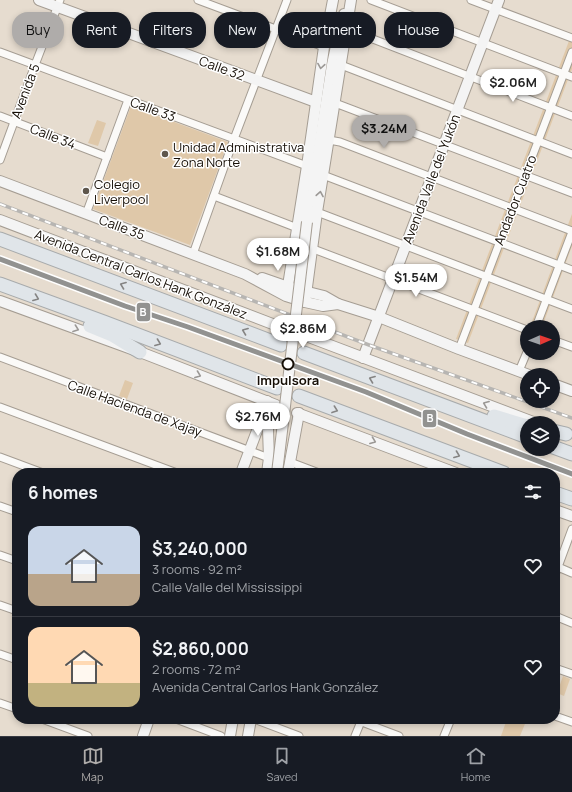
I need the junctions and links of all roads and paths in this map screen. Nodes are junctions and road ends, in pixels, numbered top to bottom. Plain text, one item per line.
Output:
1 (39, 0) edge
2 (198, 0) edge
3 (288, 0) edge
4 (333, 0) edge
5 (350, 0) edge
6 (372, 0) edge
7 (471, 0) edge
8 (59, 3) edge
9 (497, 5) edge
10 (331, 12) edge
11 (349, 12) edge
12 (276, 29) junction
13 (572, 38) edge
14 (376, 40) edge
15 (483, 43) junction
16 (324, 48) edge
17 (342, 48) edge
18 (0, 52) edge
19 (572, 52) edge
20 (35, 65) junction
21 (337, 65) junction
22 (564, 74) junction
23 (470, 77) junction
24 (572, 77) edge
25 (256, 80) junction
26 (128, 100) junction
27 (316, 102) junction
28 (335, 102) junction
29 (551, 108) junction
30 (457, 110) junction
31 (0, 116) edge
32 (572, 116) edge
33 (14, 121) junction
34 (234, 139) junction
35 (329, 140) junction
36 (538, 141) junction
37 (444, 144) junction
38 (572, 154) edge
39 (107, 157) junction
40 (0, 160) edge
41 (307, 166) junction
42 (324, 175) junction
43 (525, 175) junction
44 (432, 178) junction
45 (0, 181) edge
46 (572, 193) edge
47 (214, 196) junction
48 (512, 208) junction
49 (317, 212) junction
50 (419, 212) junction
51 (86, 214) junction
52 (0, 220) edge
53 (297, 228) junction
54 (572, 232) edge
55 (313, 235) junction
56 (0, 238) edge
57 (295, 242) junction
58 (499, 242) junction
59 (406, 246) junction
60 (293, 253) junction
61 (311, 253) junction
62 (193, 254) junction
63 (559, 266) junction
64 (572, 270) edge
65 (486, 276) junction
66 (393, 279) junction
67 (0, 284) edge
68 (287, 291) junction
69 (305, 296) junction
70 (546, 300) junction
71 (0, 301) edge
72 (52, 304) junction
73 (572, 309) edge
74 (474, 310) junction
75 (379, 317) junction
76 (539, 320) edge
77 (520, 327) edge
78 (282, 328) dead end
79 (306, 336) dead end
80 (560, 343) edge
81 (281, 345) dead end
82 (572, 347) edge
83 (459, 349) junction
84 (140, 352) junction
85 (304, 353) dead end
86 (0, 357) edge
87 (364, 358) junction
88 (520, 372) edge
89 (390, 386) junction
90 (560, 387) edge
91 (277, 388) dead end
92 (572, 391) edge
93 (299, 396) dead end
94 (0, 407) edge
95 (520, 417) edge
96 (520, 424) edge
97 (258, 428) dead end
98 (520, 434) edge
99 (250, 450) junction
100 (560, 450) edge
101 (572, 454) edge
102 (0, 457) edge
103 (269, 458) junction
104 (290, 462) junction
105 (30, 468) edge
106 (164, 468) edge
107 (243, 468) edge
108 (268, 468) edge
109 (278, 468) edge
110 (289, 468) edge
111 (306, 468) edge
112 (443, 468) edge
113 (491, 468) edge
114 (560, 495) edge
115 (572, 499) edge
116 (0, 506) edge
117 (12, 510) edge
118 (560, 512) edge
119 (572, 516) edge
120 (572, 529) edge
121 (0, 555) edge
122 (12, 559) edge
123 (560, 562) edge
124 (560, 568) edge
125 (572, 573) edge
126 (0, 605) edge
127 (12, 609) edge
128 (560, 618) edge
129 (572, 623) edge
130 (0, 654) edge
131 (12, 658) edge
132 (560, 670) edge
133 (572, 674) edge
134 (0, 703) edge
135 (12, 708) edge
136 (560, 718) edge
137 (572, 722) edge
138 (56, 724) edge
139 (147, 724) edge
140 (189, 724) edge
141 (232, 724) edge
142 (251, 724) edge
143 (266, 724) edge
144 (358, 724) edge
145 (369, 724) edge
146 (448, 724) edge
147 (88, 736) edge
148 (143, 736) edge
149 (221, 736) edge
150 (230, 736) edge
151 (248, 736) edge
152 (299, 736) edge
153 (356, 736) edge
154 (399, 736) edge
155 (444, 736) edge

1 - 8 main road, Calle 32
2 - 12 street
3 - 12 street
4 - 10 main road
4 - 21 main road
5 - 11 main road
5 - 21 main road
6 - 15 street
7 - 9 street
8 - 20 street, Avenida 5
8 - 25 main road, Calle 32
9 - 13 street
9 - 15 main road, Avenida Valle del Yukón
12 - 25 street
14 - 23 street
15 - 22 street
15 - 23 main road, Avenida Valle del Yukón
16 -> 27 main road
17 - 21 main road
18 - 20 street, Calle 33
19 - 22 street, Andador Cuatro
20 - 26 street, Calle 33
20 - 33 street, Avenida 5
21 - 28 main road
21 - 30 street
21 - 109 main road, bridge
22 - 24 street
22 - 29 street, Andador Cuatro
23 - 29 street
23 - 30 main road, Avenida Valle del Yukón
25 - 27 main road, Calle 32
25 - 34 street
26 - 34 street, Calle 33
26 - 39 street
27 - 41 main road
28 - 35 main road
28 - 37 street
29 - 32 street
29 - 36 street, Andador Cuatro
30 - 36 street
30 - 37 main road, Avenida Valle del Yukón
31 - 33 street, Calle 34
33 - 39 street, Calle 34
33 - 40 street, Avenida 5
34 - 41 street, Calle 33
34 - 47 street
35 - 42 main road
35 - 44 street
36 - 38 street
36 - 43 street, Andador Cuatro
37 - 43 street
37 - 44 main road, Avenida Valle del Yukón
39 - 51 street
41 - 53 main road
49 -> 42 main road
42 - 50 street
43 - 46 street
43 - 48 street, Andador Cuatro
44 - 48 street
44 - 50 main road, Avenida Valle del Yukón
45 - 51 main road, Calle 35
47 - 53 street
47 - 62 street
48 - 54 street
48 - 58 street, Andador Cuatro
49 - 55 main road
49 - 59 street
50 - 58 street
50 - 59 main road, Avenida Valle del Yukón
51 - 62 main road, Calle 35
52 - 78 main road, Avenida Central Carlos Hank González
53 - 55 street
53 - 57 main road
54 - 63 street
55 - 61 main road
81 -> 56 highway, Avenida Central Carlos Hank González
57 - 60 main road
57 - 61 street
58 - 63 street
58 - 65 street, Andador Cuatro
59 - 65 street
59 - 66 main road, Avenida Valle del Yukón
60 - 61 main road
60 - 68 main road
61 - 66 street
61 - 69 main road
62 - 68 main road, Calle 35
63 - 64 street
63 - 70 street
65 - 70 street
65 - 74 street, Andador Cuatro
66 - 74 street
66 - 75 main road, Avenida Valle del Yukón
67 -> 72 highway
68 - 69 main road, Calle 35
69 - 75 main road
70 - 73 street
70 - 76 street
71 -> 84 main road
72 - 84 highway
72 -> 91 highway
74 - 77 street
74 - 83 street, Andador Cuatro
75 - 83 main road
75 - 87 main road, Avenida Valle del Yukón
79 - 87 main road
80 - 82 street
83 - 88 main road
84 -> 103 main road
89 -> 85 highway
86 - 99 street, Calle Hacienda de Xajay
95 -> 87 main road
89 - 96 highway
89 - 98 highway
90 - 92 main road
93 -> 113 highway
94 - 106 street
97 - 99 main road
99 - 103 street, Calle Hacienda de Xajay
99 - 107 main road
100 - 101 highway
102 - 105 street
103 - 108 main road
104 - 110 main road
104 - 111 street
104 -> 112 main road
114 - 115 highway
116 - 117 street
118 - 119 main road
120 - 123 street
121 - 122 street
124 - 125 street
126 - 127 street
128 - 129 street
130 - 131 street
132 - 133 street
134 - 135 street
136 - 137 street
138 - 147 street
139 - 148 main road
140 - 149 street
141 - 150 main road
142 - 151 main road
143 - 152 street
144 - 153 street
145 - 154 street
146 - 155 street

